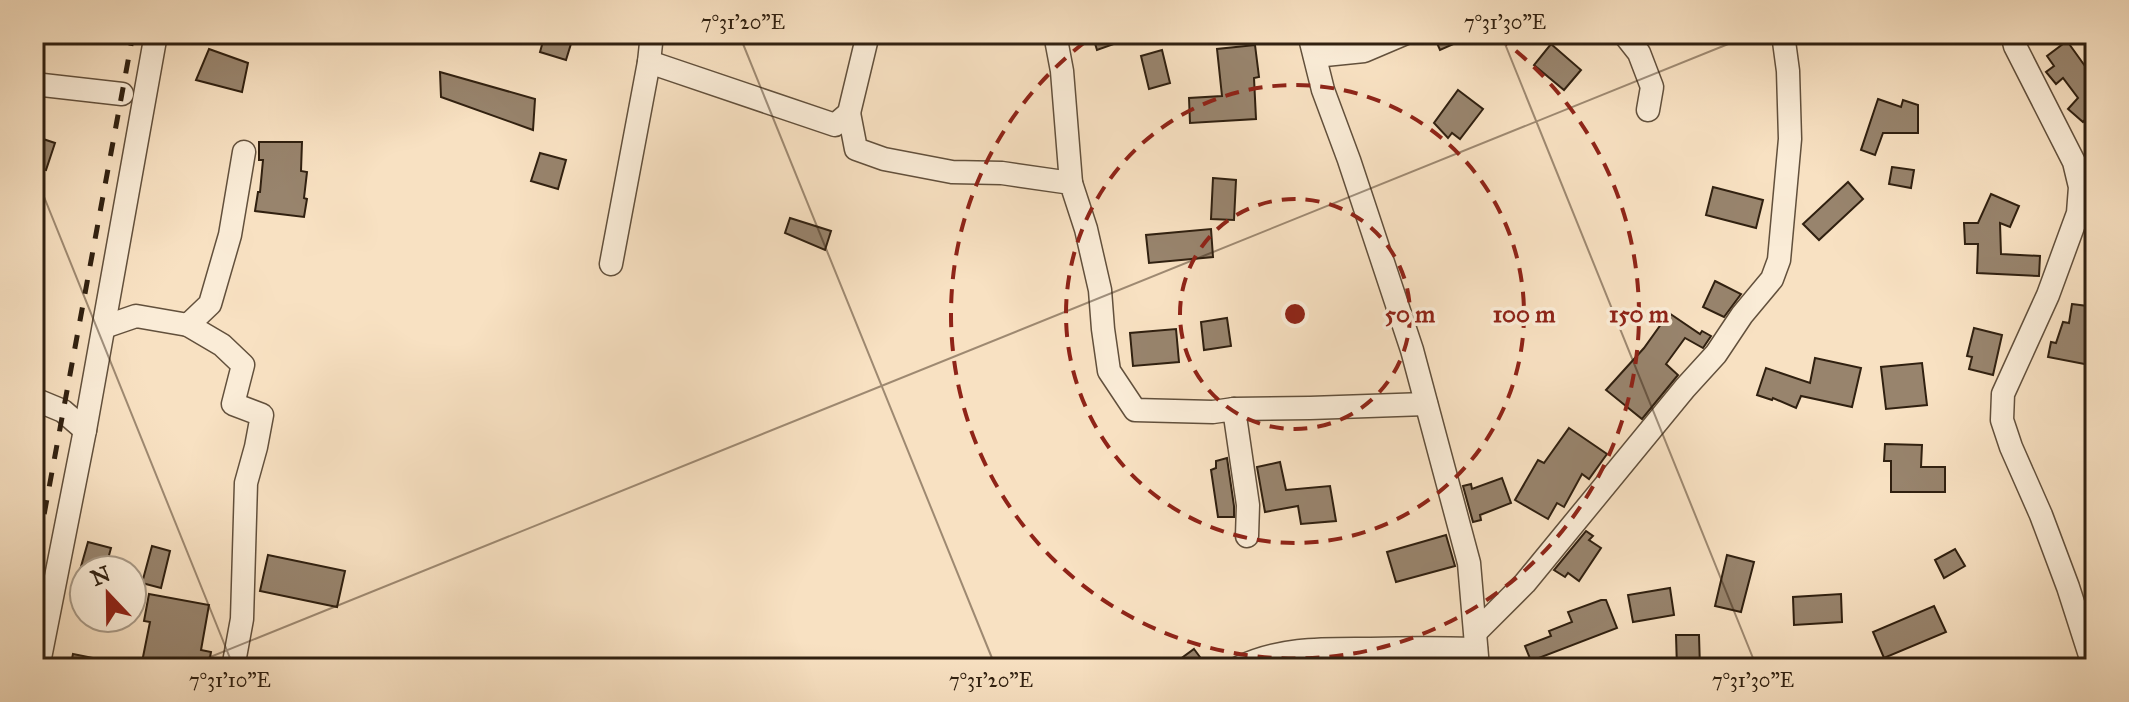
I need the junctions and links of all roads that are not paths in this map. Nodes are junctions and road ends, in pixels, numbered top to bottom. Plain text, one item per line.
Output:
1 (156, 34) edge
2 (652, 34) edge
3 (868, 34) edge
4 (1055, 34) edge
5 (1309, 34) edge
6 (1404, 34) edge
7 (1624, 34) edge
8 (1783, 34) edge
9 (2012, 34) edge
10 (1315, 56) junction
11 (649, 62) junction
12 (34, 84) edge
13 (122, 94) dead end
14 (1648, 110) dead end
15 (849, 113) junction
16 (244, 152) dead end
17 (1071, 183) junction
18 (611, 264) dead end
19 (188, 325) junction
20 (104, 327) junction
21 (34, 399) edge
22 (1426, 404) junction
23 (1234, 409) junction
24 (85, 430) junction
25 (1247, 536) dead end
26 (1476, 650) edge
27 (38, 668) edge
28 (233, 668) edge
29 (1238, 668) edge
30 (2094, 668) edge

1 - 20 street
2 - 11 street
3 - 15 street
4 - 17 street
5 - 10 street
6 - 10 street
7 - 14 street
8 - 26 street
9 - 30 street
10 - 22 street
11 - 15 street
11 - 18 street
12 - 13 street
15 - 17 street
16 - 19 street
17 - 23 street
19 - 20 street
19 - 28 street
20 - 24 street
21 - 24 street
22 - 23 street
22 - 26 street
23 - 25 street
24 - 27 street
26 - 29 street

